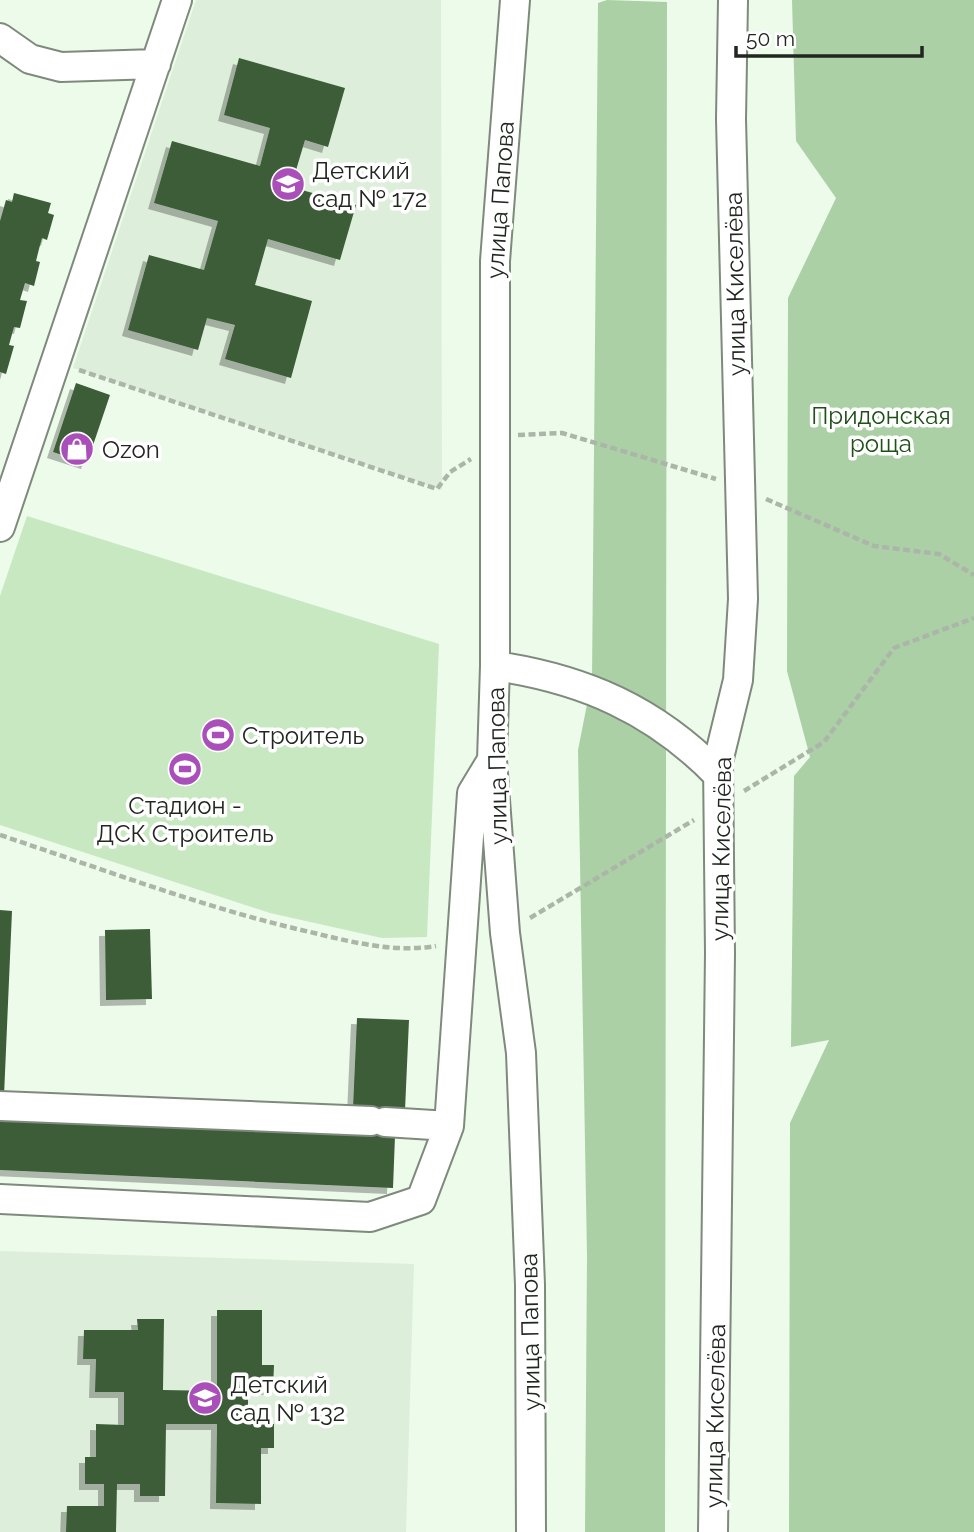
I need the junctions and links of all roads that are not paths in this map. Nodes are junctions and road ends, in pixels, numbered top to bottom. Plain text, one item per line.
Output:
1 (177, 0) edge
2 (515, 0) edge
3 (733, 0) edge
4 (0, 38) edge
5 (156, 64) junction
6 (0, 527) edge
7 (495, 666) junction
8 (492, 760) junction
9 (718, 775) junction
10 (0, 1107) edge
11 (449, 1126) junction
12 (0, 1199) edge
13 (531, 1532) edge
14 (713, 1532) edge

1 - 5 street
2 - 7 street, улица Папова
3 - 9 street, улица Киселёва
4 - 5 street
5 - 6 street
7 - 8 street, улица Папова
7 - 9 street
8 - 11 street
8 - 13 street, улица Папова
9 - 14 street, улица Киселёва
10 - 11 street
11 - 12 street

